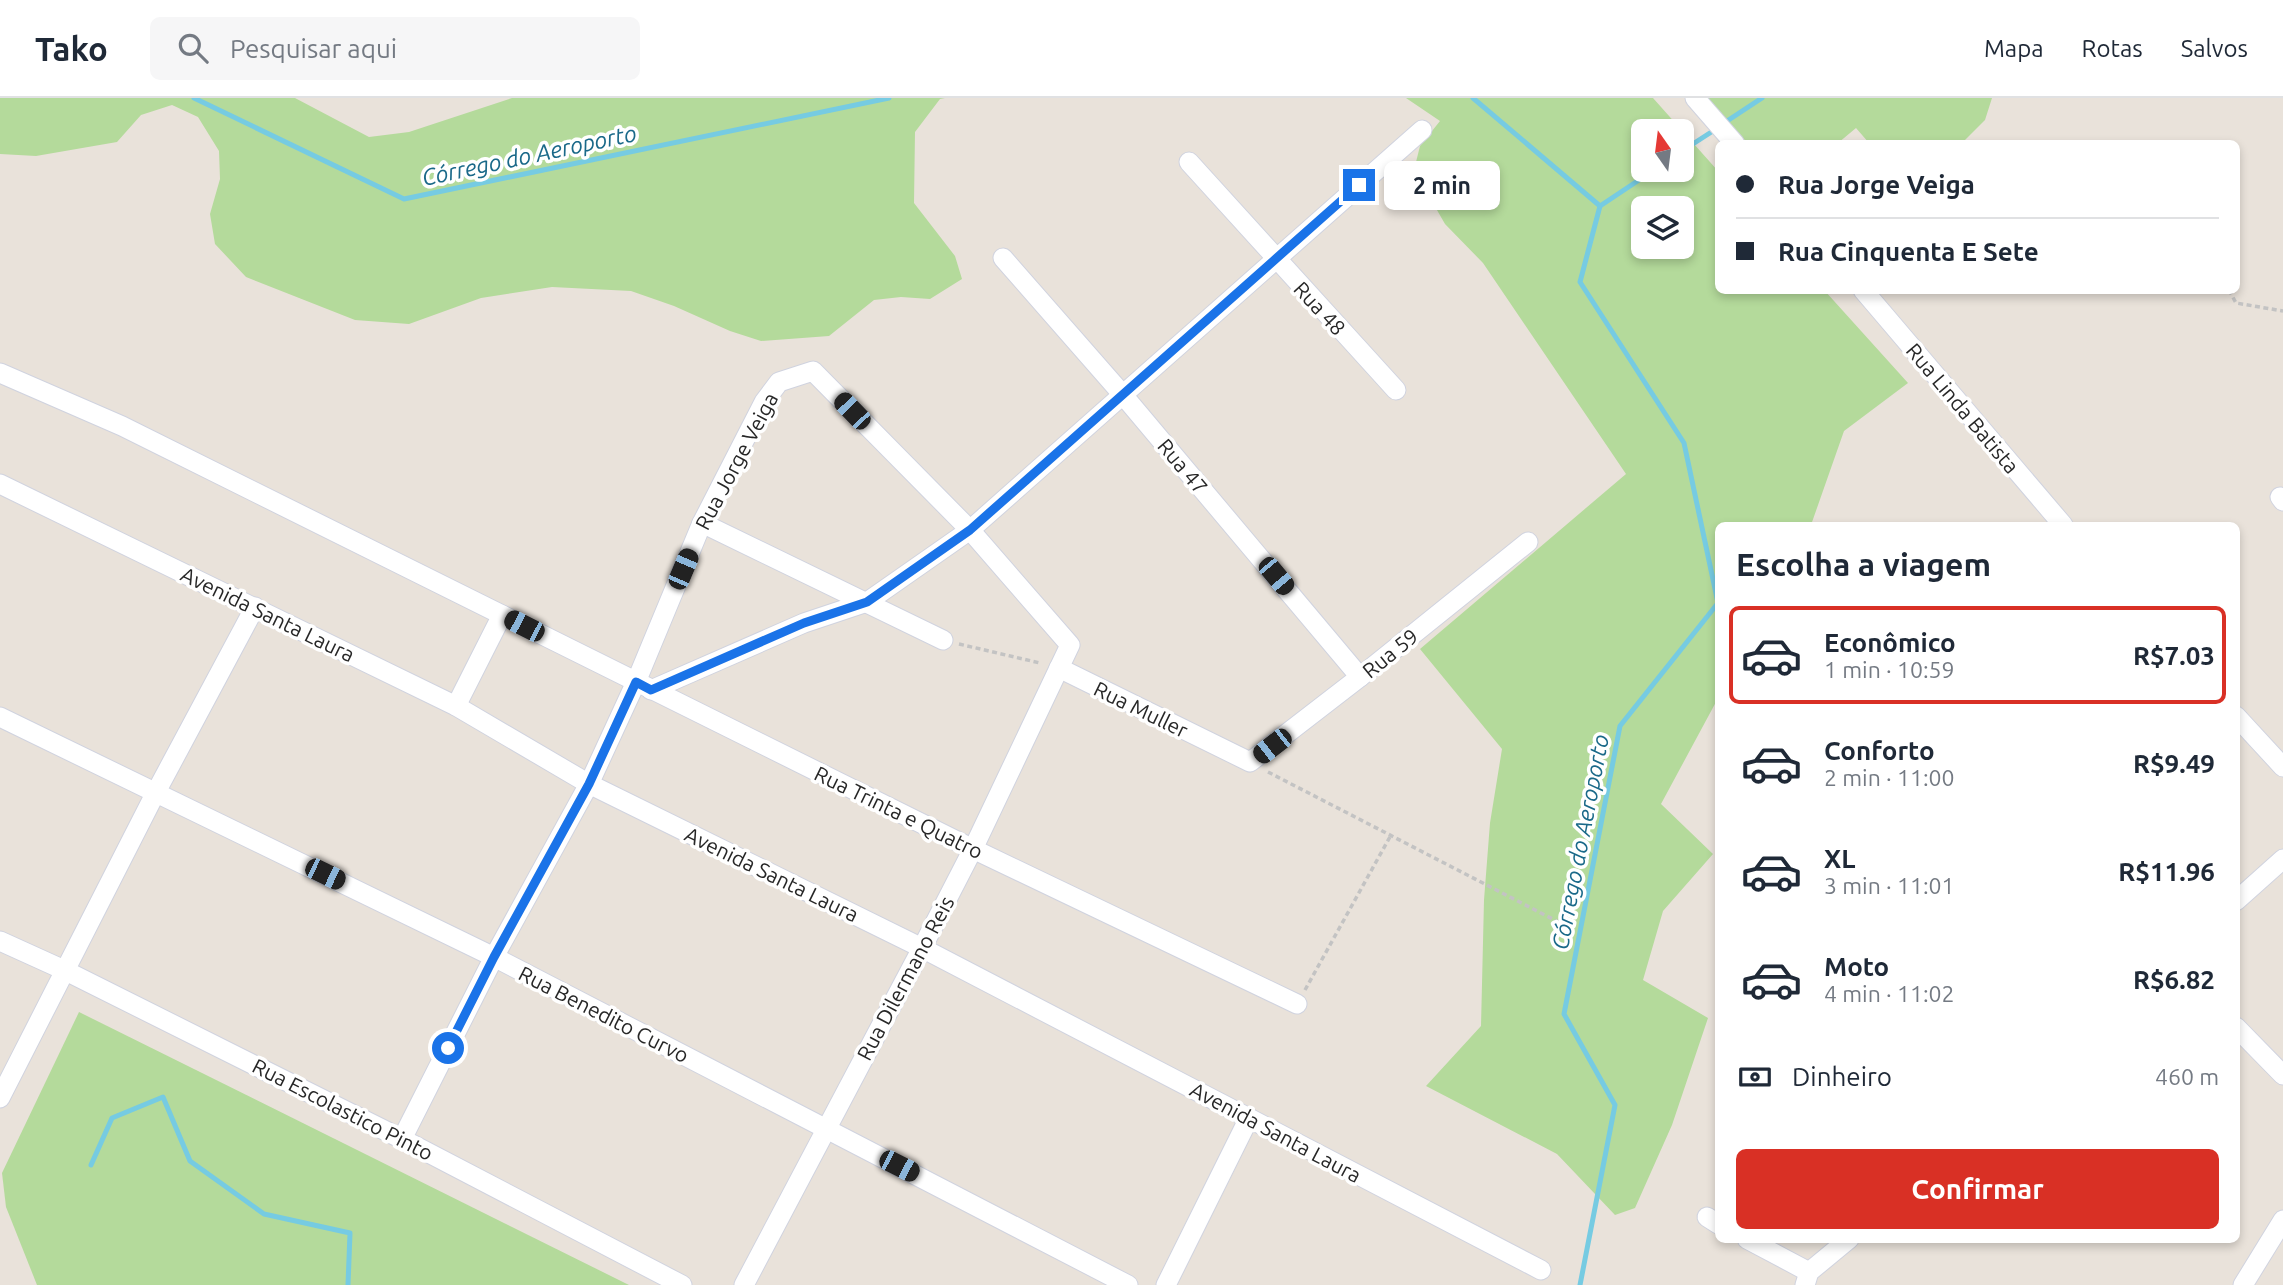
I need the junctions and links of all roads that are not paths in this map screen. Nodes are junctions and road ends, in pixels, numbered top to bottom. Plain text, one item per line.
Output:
1 (1695, 98) edge
2 (1422, 130) dead end
3 (1731, 140) edge
4 (1189, 162) dead end
5 (1003, 258) dead end
6 (1275, 259) junction
7 (1866, 294) edge
8 (0, 373) edge
9 (1396, 390) dead end
10 (1123, 395) junction
11 (0, 484) edge
12 (2060, 522) edge
13 (702, 523) junction
14 (970, 530) junction
15 (1528, 542) dead end
16 (867, 602) junction
17 (255, 607) junction
18 (502, 615) junction
19 (943, 640) road end
20 (1059, 667) junction
21 (1360, 677) junction
22 (643, 686) junction
23 (456, 706) junction
24 (0, 717) edge
25 (2240, 720) edge
26 (1250, 762) joint
27 (2283, 767) edge
28 (589, 784) junction
29 (156, 792) junction
30 (973, 849) junction
31 (2283, 859) edge
32 (2240, 897) edge
33 (0, 941) edge
34 (922, 948) junction
35 (494, 957) junction
36 (64, 970) junction
37 (1297, 1004) road end
38 (2240, 1031) edge
39 (2283, 1075) edge
40 (0, 1098) edge
41 (1249, 1118) junction
42 (825, 1129) junction
43 (402, 1139) junction
44 (2283, 1220) edge
45 (1753, 1243) edge
46 (1845, 1243) edge
47 (1541, 1270) dead end
48 (1807, 1279) edge
49 (682, 1285) edge
50 (744, 1285) edge
51 (1128, 1285) edge
52 (1166, 1285) edge
53 (2243, 1285) edge

1 - 3 street
2 - 6 street
4 - 6 street, Rua 48
5 - 10 street, Rua 47
6 - 9 street, Rua 48
6 - 10 street
7 - 12 street, Rua Linda Batista
8 - 18 street, Rua Trinta e Quatro
10 - 14 street
10 - 21 street, Rua 47
11 - 17 street, Avenida Santa Laura
13 - 14 street, Rua Jorge Veiga
13 - 16 street
13 - 22 street, Rua Jorge Veiga
14 - 16 street
14 - 20 street, Rua Dilermano Reis
15 - 21 street, Rua 59
16 - 19 street
16 - 22 street
17 - 23 street, Avenida Santa Laura
17 - 29 street
18 - 22 street, Rua Trinta e Quatro
18 - 23 street
20 - 26 street, Rua Muller
20 - 30 street, Rua Dilermano Reis
21 - 26 street, Rua 59
22 - 28 street, Rua Jorge Veiga
22 - 30 street, Rua Trinta e Quatro
23 - 28 street, Avenida Santa Laura
24 - 29 street, Rua Benedito Curvo
25 - 27 street
28 - 34 street, Avenida Santa Laura
28 - 35 street, Rua Jorge Veiga
29 - 35 street, Rua Benedito Curvo
29 - 36 street
30 - 34 street, Rua Dilermano Reis
30 - 37 street, Rua Trinta e Quatro
31 - 32 street
33 - 36 street, Rua Escolastico Pinto
34 - 41 street, Avenida Santa Laura
34 - 42 street, Rua Dilermano Reis
35 - 42 street, Rua Benedito Curvo
35 - 43 street, Rua Jorge Veiga
36 - 40 street
36 - 43 street, Rua Escolastico Pinto
38 - 39 street
41 - 47 street, Avenida Santa Laura
41 - 52 street
42 - 50 street, Rua Dilermano Reis
42 - 51 street, Rua Benedito Curvo
43 - 49 street, Rua Escolastico Pinto
44 - 53 street
45 - 48 street
46 - 48 street

